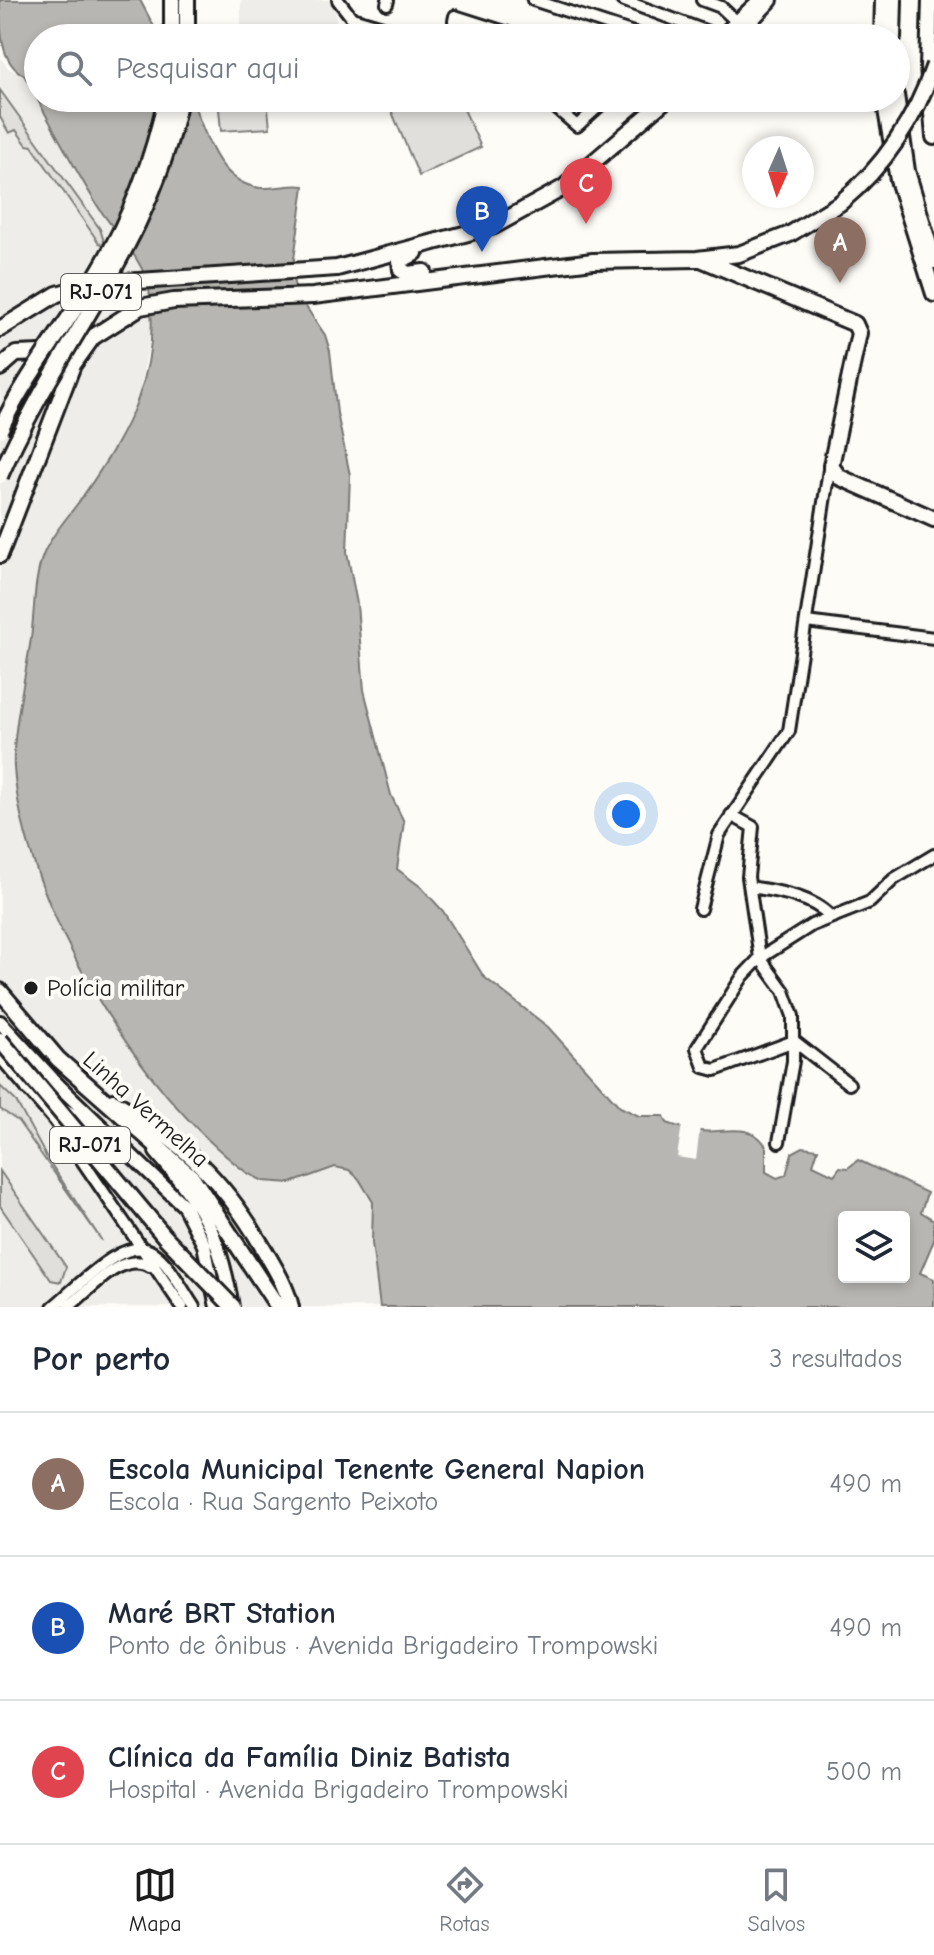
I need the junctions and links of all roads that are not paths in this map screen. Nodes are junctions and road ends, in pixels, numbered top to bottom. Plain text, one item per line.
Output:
1 (172, 0) edge
2 (187, 0) edge
3 (338, 0) edge
4 (533, 0) edge
5 (622, 0) edge
6 (702, 0) edge
7 (883, 0) edge
8 (894, 0) edge
9 (930, 0) edge
10 (768, 1) edge
11 (722, 3) edge
12 (737, 22) joint
13 (172, 24) edge
14 (187, 24) edge
15 (372, 24) edge
16 (458, 24) edge
17 (480, 24) edge
18 (606, 24) edge
19 (686, 24) edge
20 (741, 24) edge
21 (882, 24) edge
22 (893, 24) edge
23 (934, 65) edge
24 (162, 112) edge
25 (177, 112) edge
26 (564, 112) edge
27 (592, 112) edge
28 (651, 112) edge
29 (886, 112) edge
30 (898, 112) edge
31 (934, 137) edge
32 (440, 241) junction
33 (700, 259) junction
34 (934, 261) edge
35 (533, 267) junction
36 (934, 294) edge
37 (0, 329) edge
38 (0, 368) edge
39 (0, 430) edge
40 (32, 469) junction
41 (832, 473) junction
42 (0, 476) edge
43 (934, 519) edge
44 (0, 555) edge
45 (806, 622) junction
46 (934, 638) edge
47 (731, 815) junction
48 (934, 855) edge
49 (750, 887) junction
50 (700, 909) dead end
51 (831, 917) junction
52 (760, 958) junction
53 (0, 991) edge
54 (0, 1022) edge
55 (0, 1040) edge
56 (794, 1041) junction
57 (0, 1057) edge
58 (849, 1084) dead end
59 (85, 1085) junction
60 (28, 1089) junction
61 (141, 1134) junction
62 (779, 1142) dead end
63 (122, 1144) junction
64 (119, 1216) junction
65 (141, 1249) junction
66 (124, 1251) junction
67 (152, 1267) junction
68 (53, 1307) edge
69 (68, 1307) edge
70 (182, 1307) edge
71 (194, 1307) edge
72 (217, 1307) edge
73 (232, 1307) edge
74 (278, 1307) edge
75 (291, 1307) edge

1 - 13 highway
2 - 14 highway
3 - 15 street
4 - 18 street
5 - 19 street
6 - 11 street
7 - 21 highway
8 - 22 highway
9 - 31 highway
10 - 12 street
10 - 20 highway
11 - 12 street
16 - 17 street
23 - 33 highway, bridge
24 - 39 highway, RJ-071, bridge
25 - 42 highway, RJ-071, bridge
26 - 27 street
28 - 32 highway
29 - 36 highway
30 - 34 highway
32 - 35 highway
32 - 37 highway
33 - 35 highway
33 - 41 highway
35 - 40 highway
38 - 40 highway
40 - 44 highway
41 - 43 highway
41 - 45 street
45 - 46 street
45 - 47 street
47 - 49 street
47 - 50 street
48 - 51 street
49 - 51 street
49 - 52 street
51 - 52 street
52 - 56 street
52 - 56 street
53 - 59 highway, Linha Vermelha / RJ-071
54 - 63 main road, Linha Vermelha
55 - 73 highway, RJ-071, bridge
56 - 58 street
56 - 62 street
57 - 60 street
59 - 61 highway, Linha Vermelha / RJ-071
59 - 75 highway
60 - 63 main road
60 - 64 street
61 - 73 main road
61 - 74 highway, Linha Vermelha / RJ-071
63 - 72 main road, bridge
64 - 65 street
64 - 66 street
65 - 66 street
65 - 67 street
65 - 71 street
66 - 68 street
67 - 69 street
67 - 70 street

